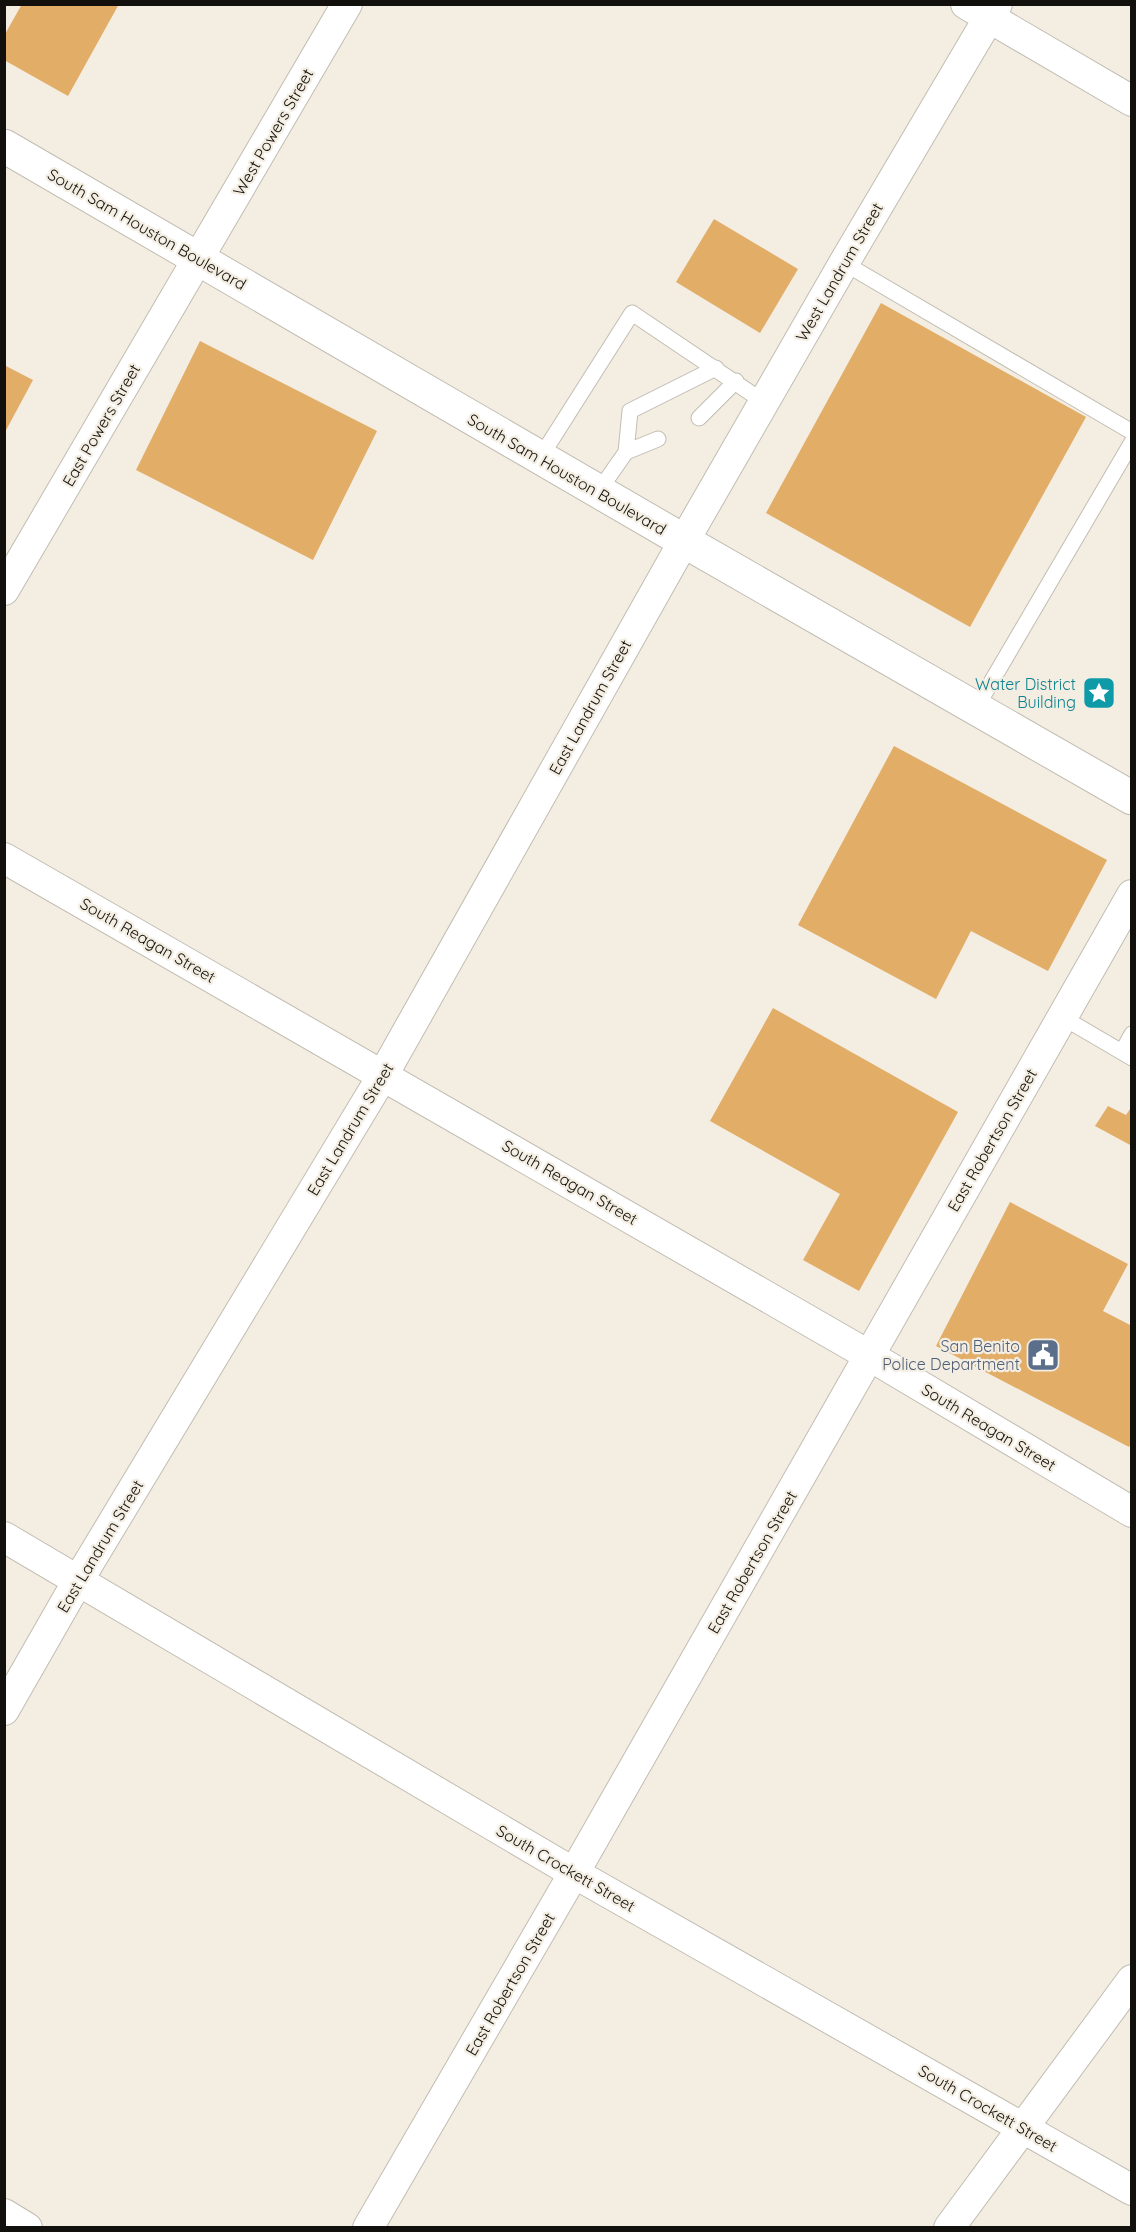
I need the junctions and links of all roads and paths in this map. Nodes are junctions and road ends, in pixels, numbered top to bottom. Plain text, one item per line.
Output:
1 (347, 4) edge
2 (984, 9) edge
3 (1131, 101) edge
4 (4, 146) edge
5 (198, 259) junction
6 (844, 263) junction
7 (716, 368) junction
8 (736, 381) junction
9 (764, 402) junction
10 (699, 418) dead end
11 (1131, 432) edge
12 (658, 439) dead end
13 (1131, 442) edge
14 (626, 452) junction
15 (540, 458) junction
16 (598, 492) junction
17 (684, 542) junction
18 (4, 590) edge
19 (976, 708) junction
20 (1131, 798) edge
21 (4, 858) edge
22 (1131, 896) edge
23 (1062, 1017) junction
24 (1131, 1034) edge
25 (1126, 1055) edge
26 (383, 1075) junction
27 (870, 1356) junction
28 (1131, 1512) edge
29 (4, 1537) edge
30 (79, 1579) junction
31 (4, 1710) edge
32 (574, 1873) junction
33 (1131, 1980) edge
34 (1023, 2128) junction
35 (1131, 2190) edge
36 (4, 2214) edge
37 (27, 2228) edge
38 (368, 2228) edge
39 (949, 2228) edge

1 - 5 street, West Powers Street
2 - 3 street
2 - 6 street, West Landrum Street
4 - 5 main road, South Sam Houston Boulevard
5 - 15 main road, South Sam Houston Boulevard
5 - 18 street, East Powers Street
6 - 9 street, West Landrum Street
6 - 11 lane
7 - 8 lane
7 - 14 lane
7 - 15 lane
8 - 9 lane
8 - 10 lane
9 - 17 street, West Landrum Street
12 - 14 lane
13 - 19 lane
14 - 16 lane
15 - 16 main road, South Sam Houston Boulevard
16 - 17 main road, South Sam Houston Boulevard
17 - 19 main road, South Sam Houston Boulevard
17 - 26 street, East Landrum Street
19 - 20 main road, South Sam Houston Boulevard
21 - 26 street, South Reagan Street
22 - 23 street, East Robertson Street
23 - 25 lane
23 - 27 street, East Robertson Street
24 - 25 lane
26 - 27 street, South Reagan Street
26 - 30 street, East Landrum Street
27 - 28 street, South Reagan Street
27 - 32 street, East Robertson Street
29 - 30 street, South Crockett Street
30 - 31 street, East Landrum Street
30 - 32 street, South Crockett Street
32 - 34 street, South Crockett Street
32 - 38 street, East Robertson Street
33 - 34 street
34 - 35 street, South Crockett Street
34 - 39 street
36 - 37 street

